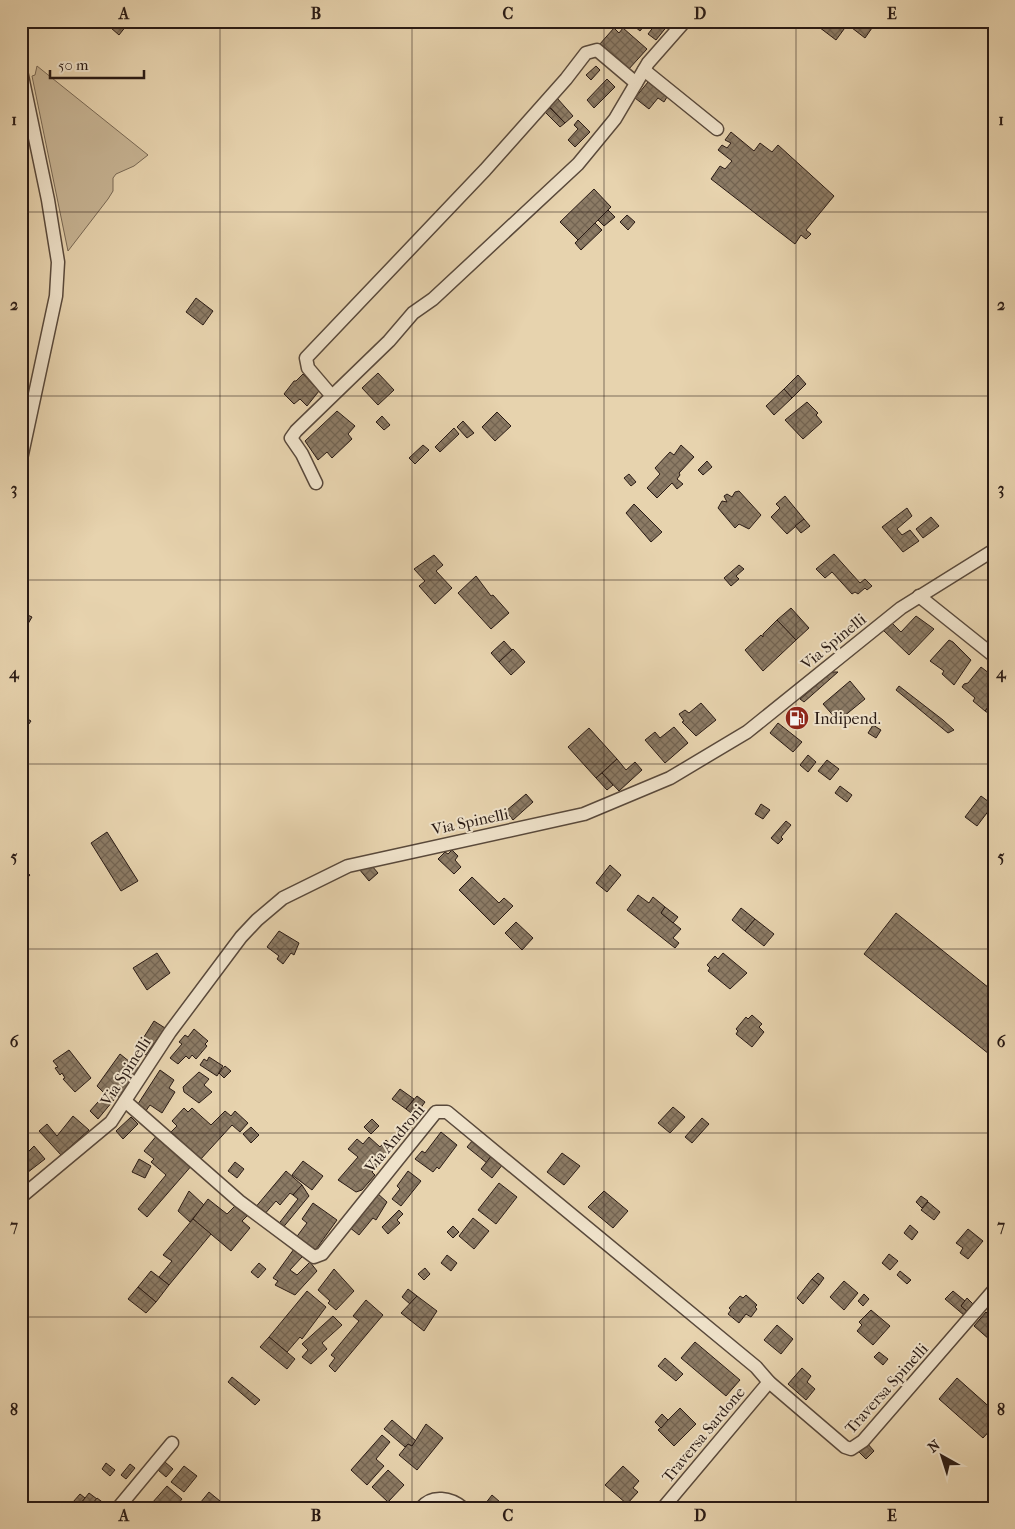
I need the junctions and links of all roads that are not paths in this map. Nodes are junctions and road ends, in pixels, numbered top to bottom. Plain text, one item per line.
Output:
1 (685, 21) edge
2 (644, 70) junction
3 (21, 71) edge
4 (636, 84) junction
5 (718, 129) dead end
6 (28, 395) edge
7 (331, 395) junction
8 (21, 459) edge
9 (316, 483) dead end
10 (994, 550) edge
11 (919, 596) junction
12 (994, 656) edge
13 (125, 1101) junction
14 (21, 1198) edge
15 (994, 1290) edge
16 (769, 1382) junction
17 (172, 1443) dead end
18 (118, 1508) edge
19 (421, 1508) edge
20 (463, 1508) edge
21 (663, 1508) edge

1 - 2 street
2 - 4 street
2 - 5 street
3 - 6 street
4 - 7 street
4 - 7 street
6 - 8 street
7 - 9 street
10 - 11 street, Via Spinelli
11 - 12 street
11 - 13 street, Via Spinelli
13 - 14 street, Via Spinelli
13 - 16 street, Via Androni
15 - 16 street, Traversa Spinelli
16 - 21 street, Traversa Sardone
17 - 18 street
19 - 20 street

